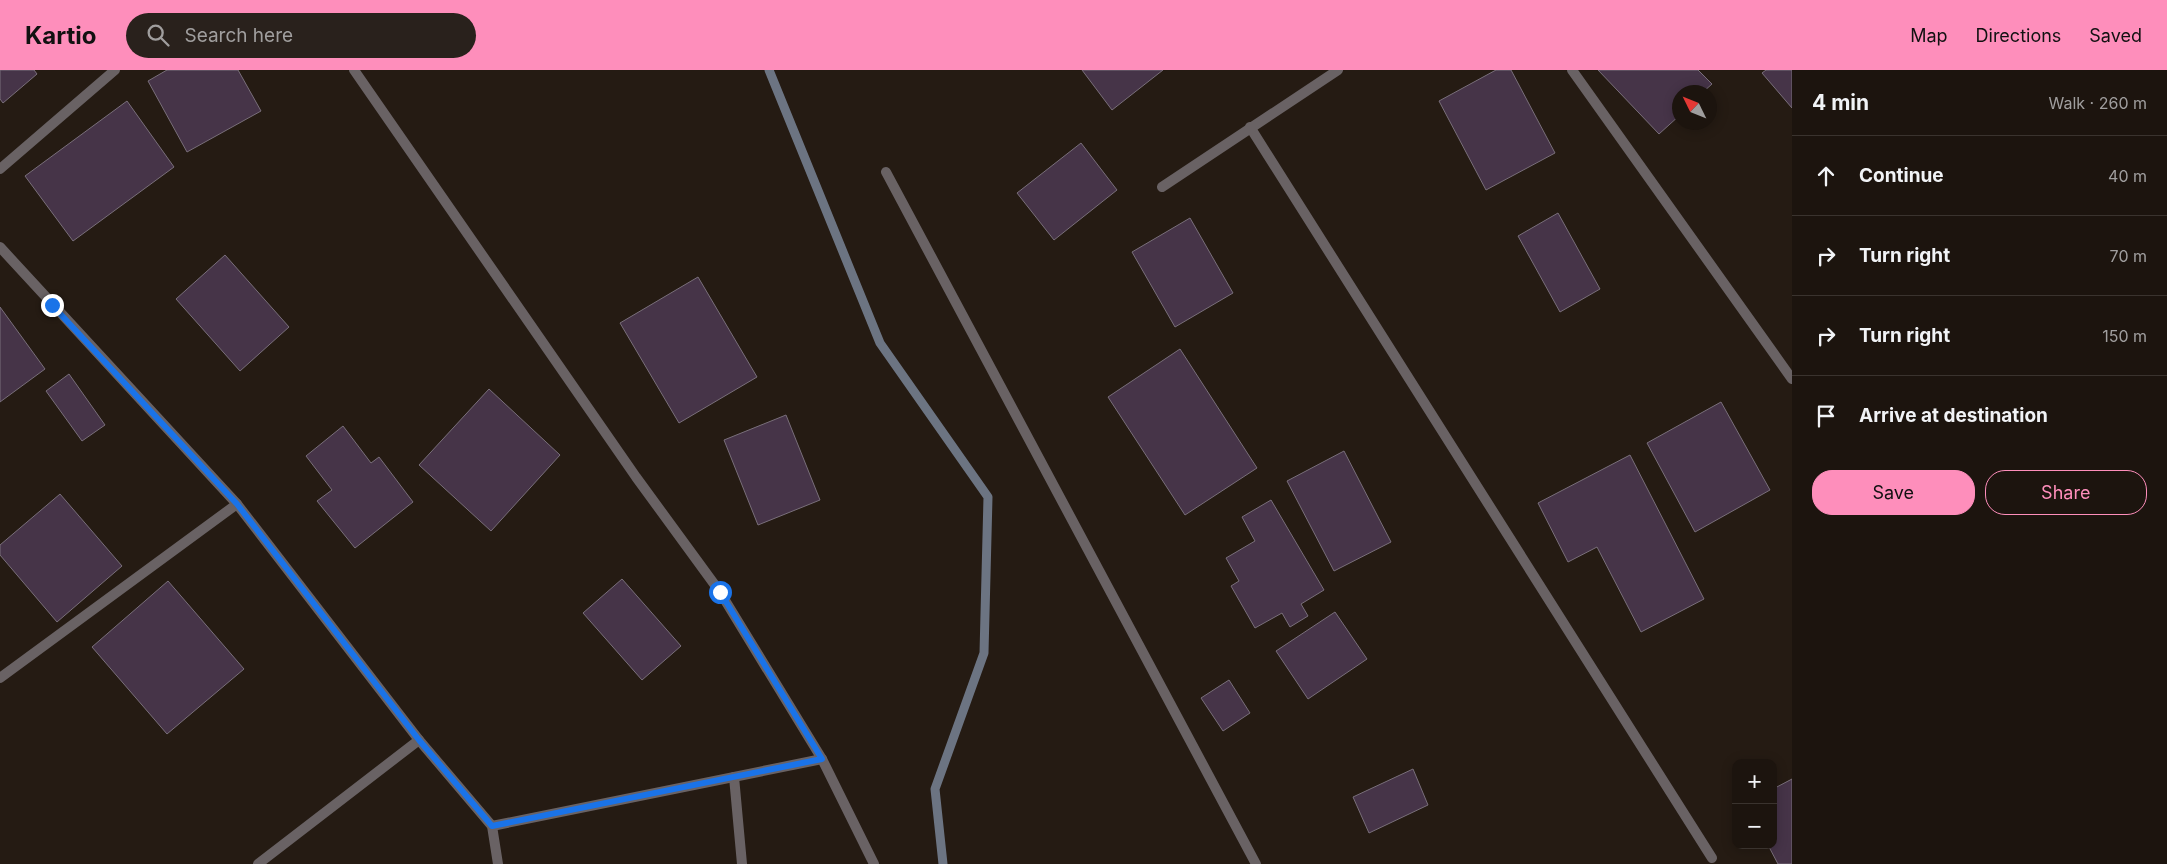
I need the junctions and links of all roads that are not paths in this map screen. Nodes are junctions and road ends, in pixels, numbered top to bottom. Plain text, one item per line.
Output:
1 (115, 70) edge
2 (354, 70) edge
3 (1338, 70) edge
4 (1572, 70) edge
5 (1250, 127) junction
6 (0, 169) edge
7 (886, 172) dead end
8 (1162, 187) dead end
9 (0, 247) edge
10 (1792, 379) edge
11 (237, 504) junction
12 (0, 678) edge
13 (419, 740) junction
14 (822, 759) junction
15 (734, 777) junction
16 (492, 826) junction
17 (1712, 858) dead end
18 (258, 864) edge
19 (498, 864) edge
20 (742, 864) edge
21 (874, 864) edge
22 (1256, 864) edge

1 - 6 street
2 - 14 street
3 - 5 street
4 - 10 street
5 - 8 street
5 - 17 street
7 - 22 street
9 - 11 street
11 - 12 street
11 - 13 street
13 - 16 street
13 - 18 street
14 - 15 street
14 - 21 street
15 - 16 street
15 - 20 street
16 - 19 street

